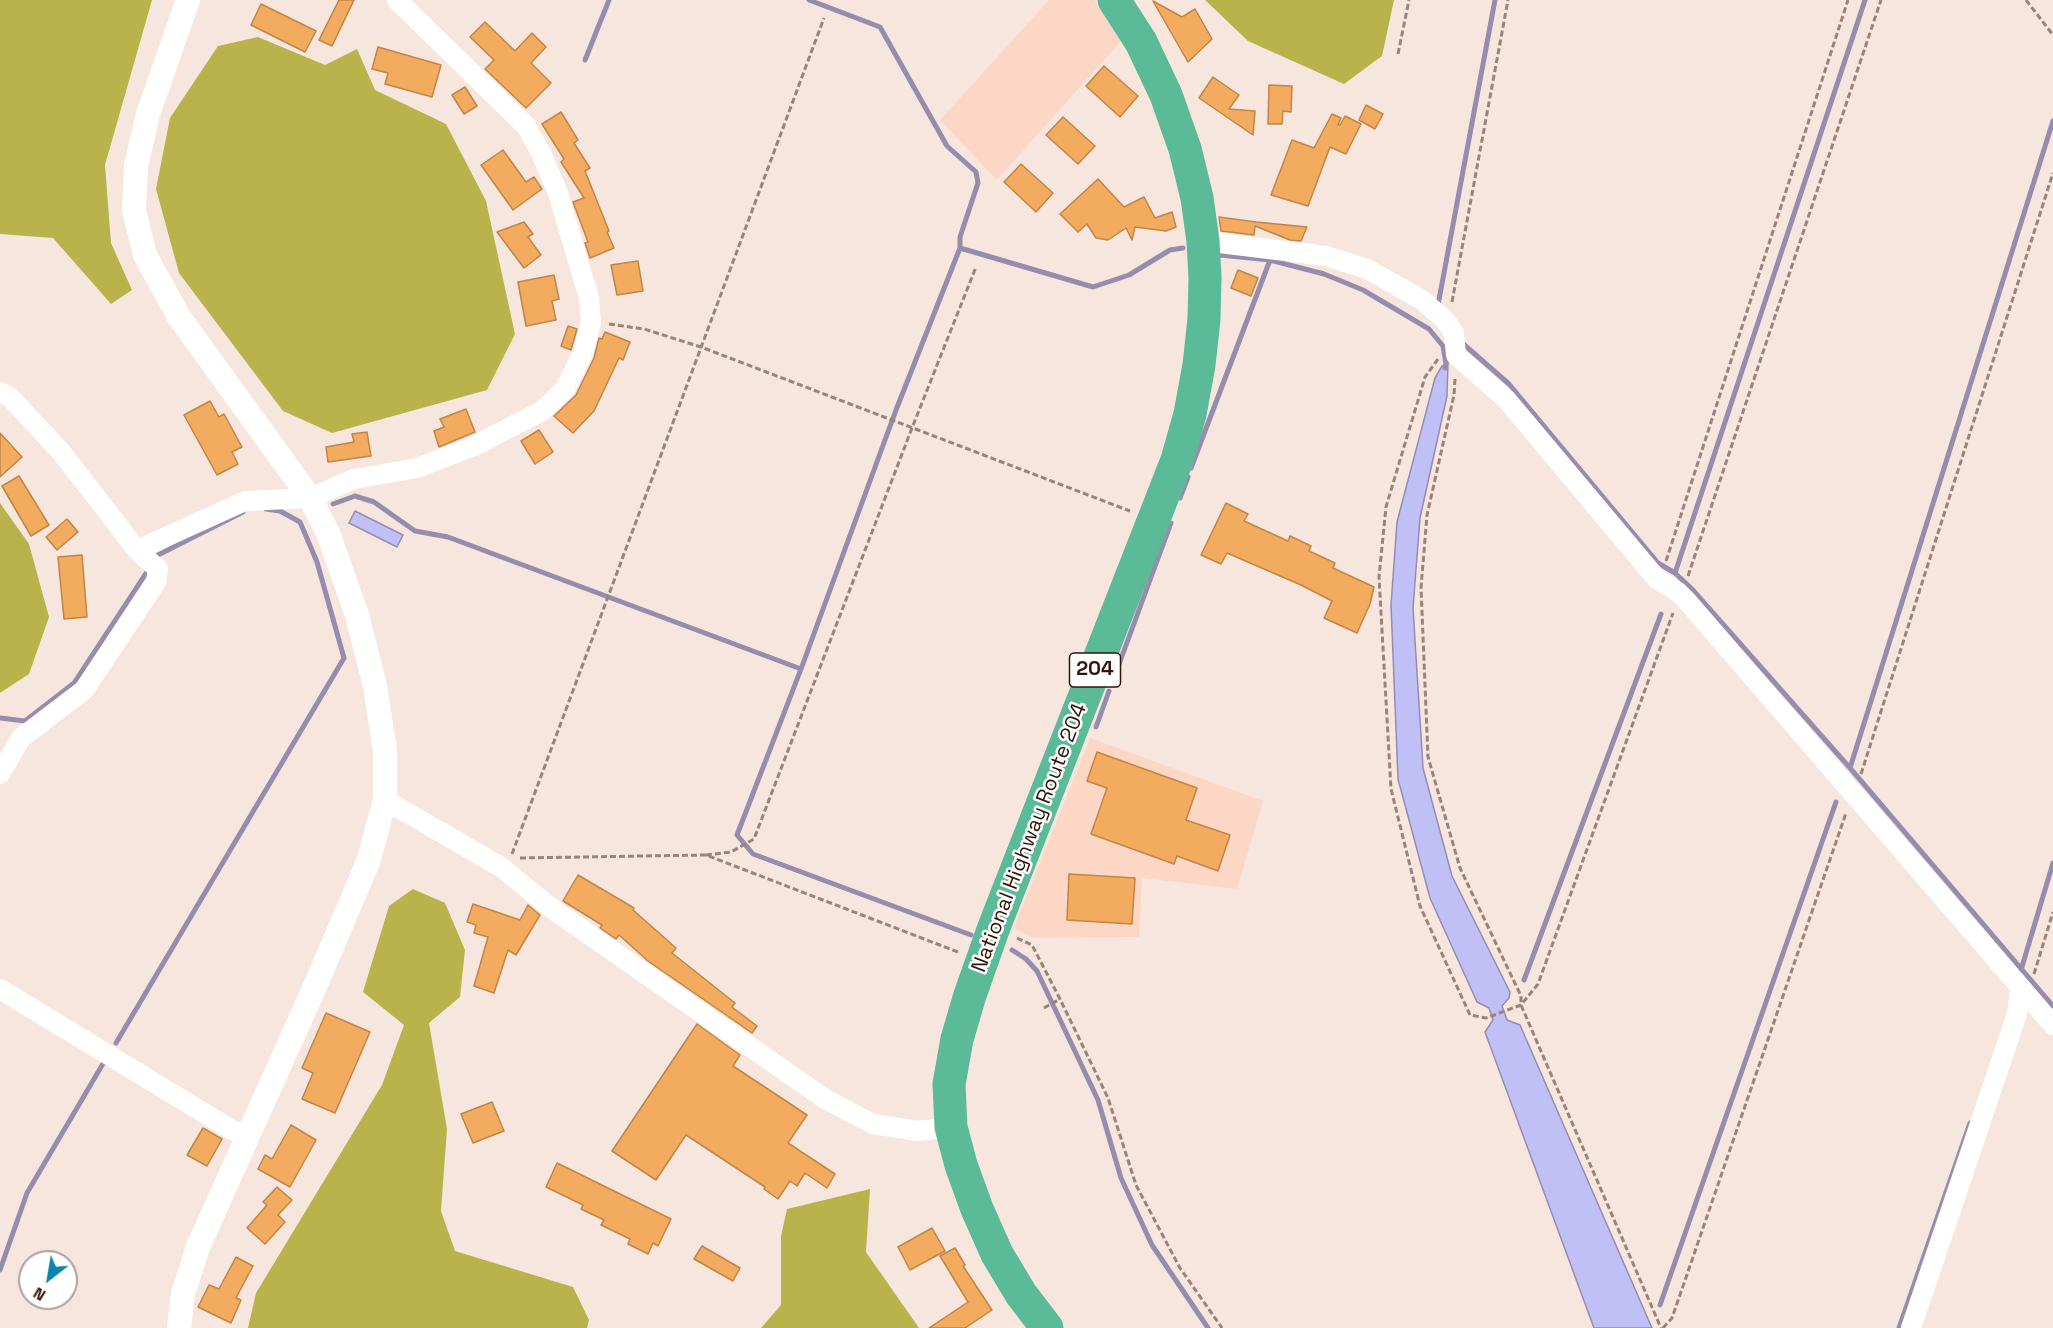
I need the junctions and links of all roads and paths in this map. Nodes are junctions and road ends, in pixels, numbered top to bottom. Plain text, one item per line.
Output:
1 (188, 0) edge
2 (397, 0) edge
3 (1114, 0) edge
4 (1409, 0) edge
5 (1508, 0) edge
6 (1848, 0) edge
7 (1881, 0) edge
8 (2026, 0) edge
9 (824, 18) dead end
10 (2053, 35) edge
11 (1398, 54) dead end
12 (2053, 173) edge
13 (1203, 241) junction
14 (976, 267) dead end
15 (591, 322) junction
16 (1449, 343) junction
17 (701, 347) junction
18 (0, 392) edge
19 (912, 428) junction
20 (310, 498) junction
21 (1154, 521) junction
22 (147, 560) junction
23 (1666, 561) dead end
24 (1690, 573) dead end
25 (1678, 592) junction
26 (1863, 771) dead end
27 (0, 774) edge
28 (1849, 790) junction
29 (385, 800) junction
30 (706, 855) junction
31 (2053, 912) edge
32 (994, 927) junction
33 (982, 961) junction
34 (2035, 973) dead end
35 (2020, 988) junction
36 (0, 989) edge
37 (1060, 999) junction
38 (1521, 1005) junction
39 (1044, 1008) dead end
40 (2053, 1025) edge
41 (951, 1127) junction
42 (248, 1136) junction
43 (179, 1328) edge
44 (1047, 1328) edge
45 (1222, 1328) edge
46 (1662, 1328) edge
47 (1911, 1328) edge

1 - 20 street
2 - 15 street
3 - 13 highway, National Highway Route 204 / 204
4 - 11 path
5 - 16 path
6 - 23 path
7 - 24 path
8 - 10 path
9 - 17 path
12 - 26 path
13 - 16 street
13 - 21 highway, National Highway Route 204 / 204
14 - 19 path
15 - 17 path
15 - 20 street
16 - 25 street
16 - 38 path
16 - 38 path
17 - 19 path
17 - 30 path
18 - 22 street
19 - 21 path
19 - 30 path
20 - 22 street
20 - 29 street
21 - 32 highway, National Highway Route 204 / 204
22 - 27 street
25 - 28 street
25 - 38 path
28 - 35 street
28 - 46 path
29 - 41 street
29 - 42 street
30 - 33 path
31 - 34 path
32 - 33 highway, National Highway Route 204 / 204
32 - 37 path
33 - 41 highway, National Highway Route 204 / 204
35 - 40 street
35 - 47 street
36 - 42 street
37 - 39 path
37 - 45 path
38 - 46 path
41 - 44 highway, National Highway Route 204 / 204
42 - 43 street

